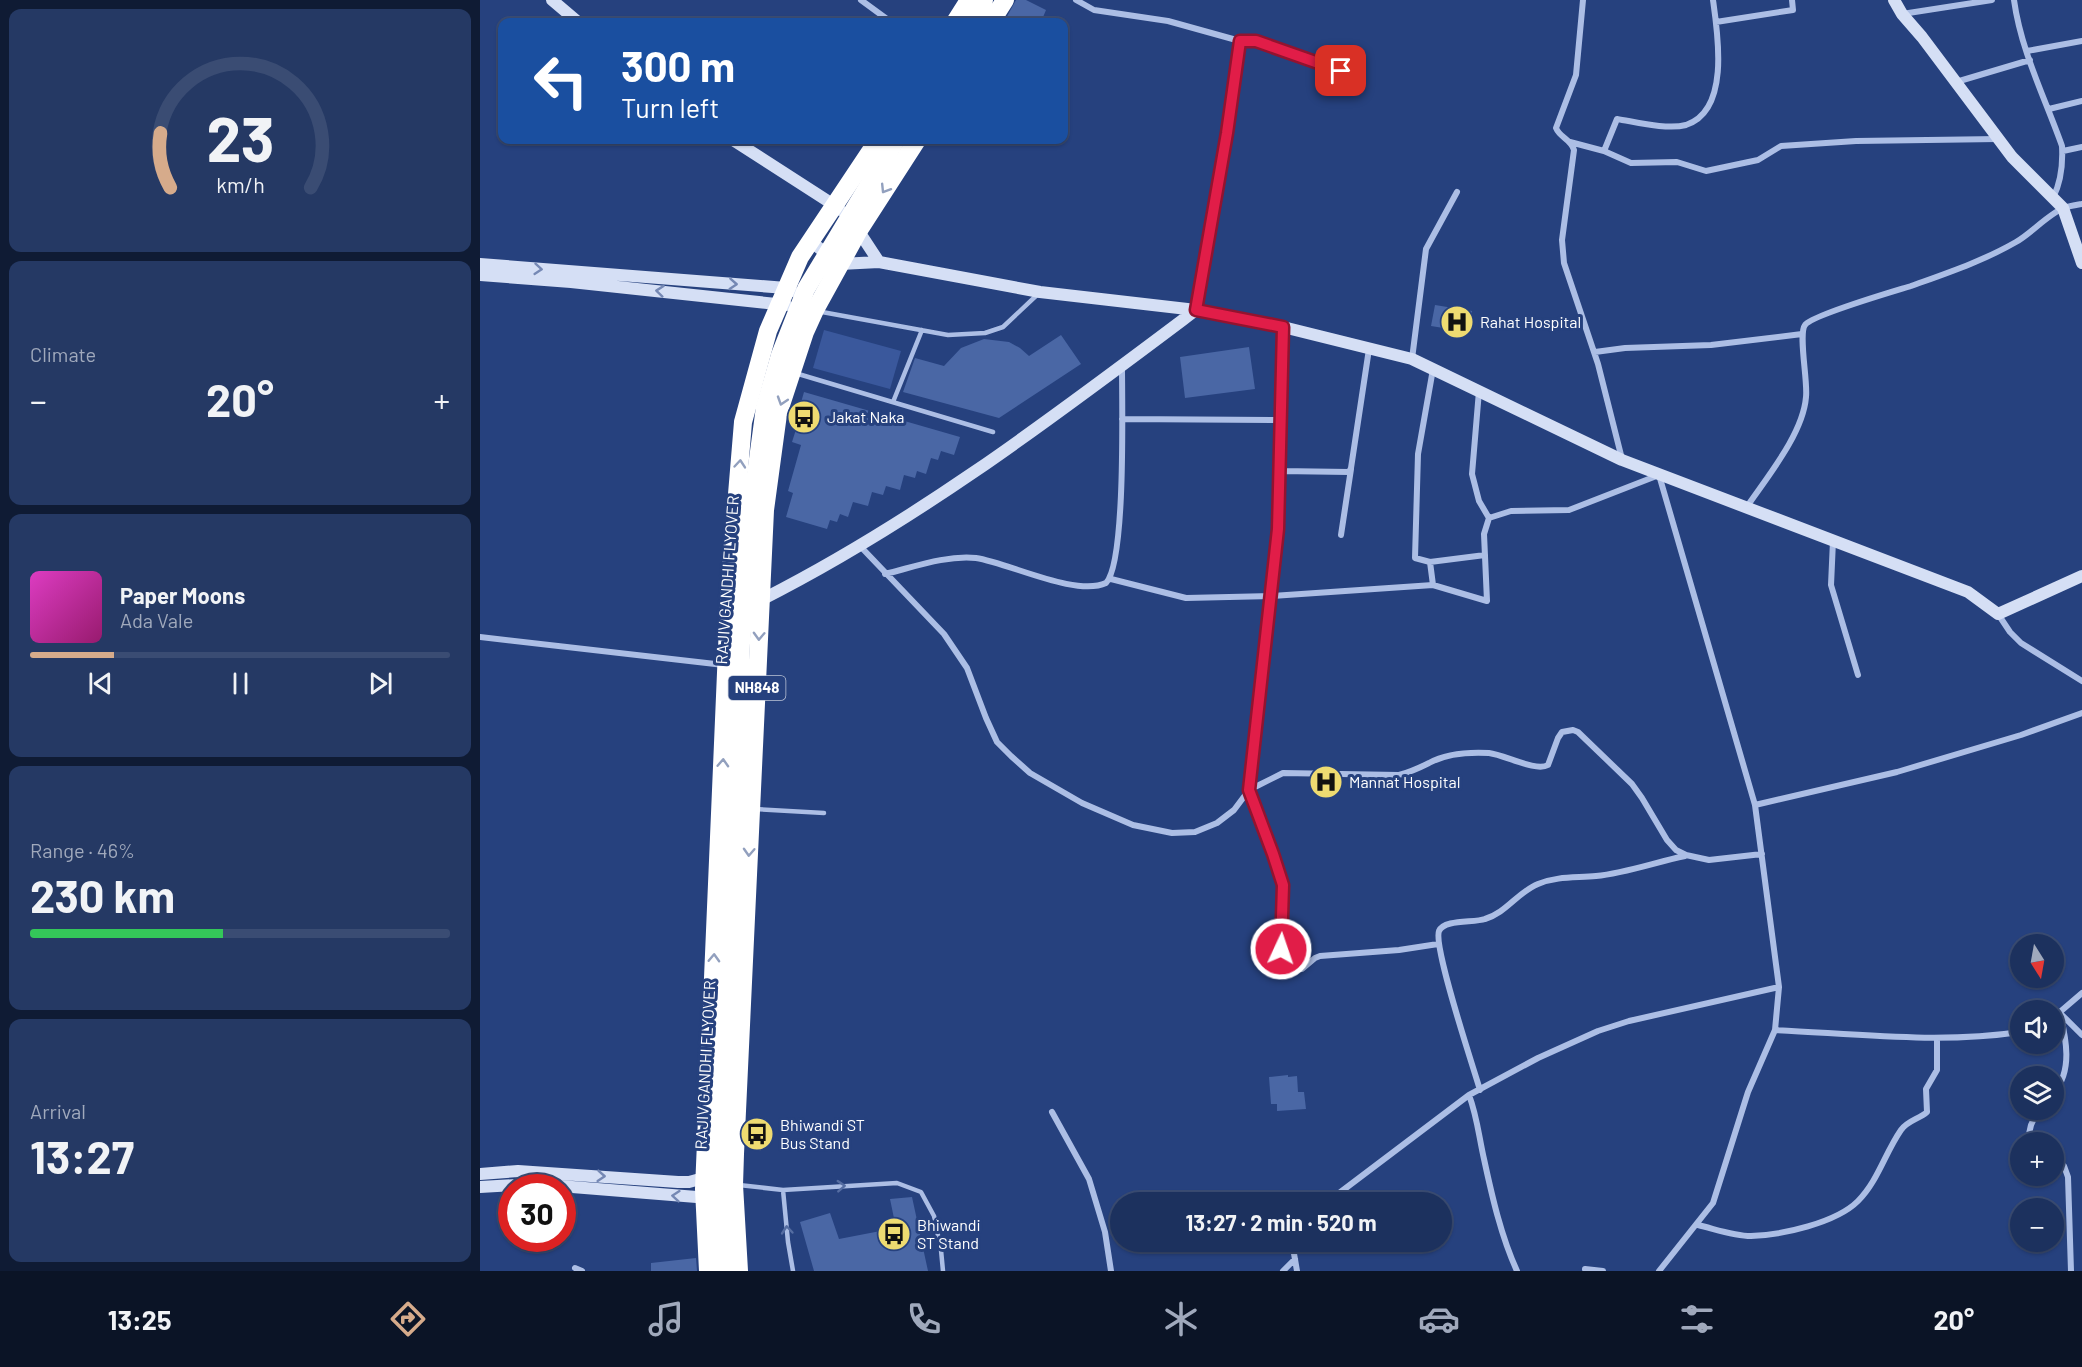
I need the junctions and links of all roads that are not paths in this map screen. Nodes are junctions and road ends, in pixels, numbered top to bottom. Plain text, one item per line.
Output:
1 (552, 0) edge
2 (861, 0) edge
3 (969, 0) edge
4 (984, 0) edge
5 (1005, 0) edge
6 (1076, 0) edge
7 (1583, 0) edge
8 (1713, 0) edge
9 (1792, 0) edge
10 (1894, 0) edge
11 (1992, 0) edge
12 (2014, 0) edge
13 (1902, 14) junction
14 (573, 18) edge
15 (886, 18) edge
16 (958, 18) edge
17 (973, 18) edge
18 (994, 18) edge
19 (1716, 22) junction
20 (1240, 41) junction
21 (2082, 41) edge
22 (2027, 51) junction
23 (2030, 60) junction
24 (1362, 79) dead end
25 (1955, 82) junction
26 (2082, 101) edge
27 (2049, 109) junction
28 (1998, 140) junction
29 (1570, 142) junction
30 (740, 144) edge
31 (875, 144) edge
32 (894, 144) edge
33 (914, 144) edge
34 (2082, 147) edge
35 (1604, 151) junction
36 (2063, 151) junction
37 (1457, 192) dead end
38 (2053, 198) junction
39 (2082, 204) edge
40 (834, 205) junction
41 (2063, 208) junction
42 (859, 230) junction
43 (810, 241) junction
44 (879, 262) junction
45 (2082, 263) edge
46 (480, 264) edge
47 (840, 264) junction
48 (500, 271) junction
49 (480, 275) edge
50 (1040, 292) junction
51 (783, 296) junction
52 (818, 310) junction
53 (1196, 310) junction
54 (1283, 327) junction
55 (922, 330) junction
56 (1802, 334) junction
57 (1369, 349) junction
58 (1594, 352) junction
59 (1412, 359) junction
60 (1122, 366) junction
61 (1433, 369) junction
62 (792, 372) junction
63 (1479, 391) junction
64 (893, 402) junction
65 (1122, 419) junction
66 (1281, 420) junction
67 (993, 432) dead end
68 (1622, 460) junction
69 (1351, 468) junction
70 (1280, 471) junction
71 (1659, 475) junction
72 (1746, 508) junction
73 (1489, 518) junction
74 (1341, 535) dead end
75 (1833, 541) junction
76 (860, 546) junction
77 (1485, 555) junction
78 (1430, 562) junction
79 (885, 574) junction
80 (2082, 576) edge
81 (1111, 579) junction
82 (1433, 585) junction
83 (1272, 596) junction
84 (760, 601) junction
85 (1998, 614) junction
86 (729, 616) junction
87 (480, 637) edge
88 (728, 665) junction
89 (758, 669) junction
90 (1858, 675) dead end
91 (2082, 681) edge
92 (2082, 713) edge
93 (1249, 790) junction
94 (1755, 805) junction
95 (751, 809) junction
96 (824, 813) dead end
97 (1762, 854) junction
98 (1686, 855) junction
99 (1438, 944) junction
100 (1779, 987) junction
101 (2082, 993) edge
102 (2064, 1009) edge
103 (2064, 1017) edge
104 (1775, 1030) junction
105 (2010, 1034) edge
106 (2064, 1034) edge
107 (2082, 1035) edge
108 (1937, 1038) junction
109 (2064, 1075) edge
110 (1480, 1089) junction
111 (1469, 1095) junction
112 (1052, 1112) dead end
113 (2064, 1166) edge
114 (480, 1174) edge
115 (705, 1176) junction
116 (734, 1185) junction
117 (480, 1187) edge
118 (783, 1190) junction
119 (1341, 1192) edge
120 (705, 1198) junction
121 (1698, 1225) junction
122 (1293, 1252) edge
123 (1294, 1258) junction
124 (574, 1268) dead end
125 (1585, 1269) dead end
126 (582, 1271) edge
127 (708, 1271) edge
128 (723, 1271) edge
129 (739, 1271) edge
130 (793, 1271) edge
131 (943, 1271) edge
132 (1112, 1271) edge
133 (1283, 1271) edge
134 (1297, 1271) edge
135 (1517, 1271) edge
136 (1603, 1271) edge
137 (1659, 1271) edge
138 (2071, 1271) edge

1 - 14 street
2 - 15 street
3 - 16 highway
4 - 17 highway
5 - 18 highway
6 - 20 street
7 - 29 street
8 - 19 street
9 - 19 street
10 - 13 street
11 - 13 street
12 - 22 street
13 - 25 street
19 - 35 street
20 - 24 street
20 - 53 street
21 - 22 street
22 - 23 street
23 - 25 street
23 - 27 street
25 - 28 street
26 - 27 street
27 - 36 street
28 - 35 street
28 - 38 street
29 - 35 street
29 - 58 street
30 - 40 street
31 - 40 highway, NH848
32 - 128 highway, RAJIV GANDHI FLYOVER, bridge
33 -> 42 highway, NH848
34 - 36 street
36 - 38 street
37 - 59 street
38 - 41 street
39 - 41 street
40 - 42 street
40 - 43 highway, NH848
41 - 45 street
41 - 56 street
42 - 44 street
42 - 47 highway, NH848
43 - 47 street
43 - 51 highway, NH848
44 - 47 street
44 - 50 street
46 - 48 street
47 - 52 highway, NH848
48 - 49 street
48 - 51 street
50 - 53 street
50 - 55 lane
51 - 52 street
86 -> 51 highway, NH848
52 - 55 lane
52 - 62 highway, NH848
53 - 54 street
53 - 60 street
54 - 57 street
54 - 66 street
55 - 64 lane
56 - 58 street
56 - 72 street
57 - 59 street
57 - 69 street
58 - 68 street
59 - 61 street
60 - 65 street
60 - 76 street
61 - 63 street
61 - 78 street
62 - 64 lane
62 -> 84 highway, NH848
63 - 68 street
63 - 73 street
64 - 67 lane
65 - 66 street
65 - 81 street
66 - 70 street
68 - 71 street
69 - 70 street
69 - 74 street
70 - 83 street
71 - 72 street
71 - 73 street
71 - 94 street
72 - 75 street
73 - 77 street
75 - 85 street
75 - 90 street
76 - 79 street
76 - 84 street
77 - 78 street
77 - 82 street
78 - 82 street
79 - 81 street
79 - 93 street
80 - 85 street
81 - 83 street
82 - 83 street
83 - 93 street
84 - 86 street
84 -> 89 highway, NH848
85 - 91 street
86 - 88 highway, NH848
87 - 88 street
88 - 89 street
115 -> 88 highway, NH848
89 - 95 highway, NH848
92 - 94 street
93 - 98 street
93 - 99 street
94 - 97 street
95 - 96 lane
95 -> 116 highway, NH848
97 - 98 street
97 - 100 street
98 - 99 street
99 - 110 street
100 - 104 street
100 - 110 street
101 - 102 street
103 - 107 street
104 - 108 street
104 - 121 street
105 - 108 street
106 - 109 street
108 - 121 street
110 - 111 street
111 - 119 street
111 - 135 street
112 - 132 street
113 - 138 street
114 -> 115 street
115 - 116 street
115 - 120 highway, NH848
116 - 118 lane
116 - 120 street
116 - 129 highway, NH848
120 -> 117 street
130 -> 118 lane
118 -> 131 lane
120 - 127 highway, NH848
121 - 137 street
122 - 123 street
123 - 133 street
123 - 134 street
124 - 126 street
125 - 136 street

